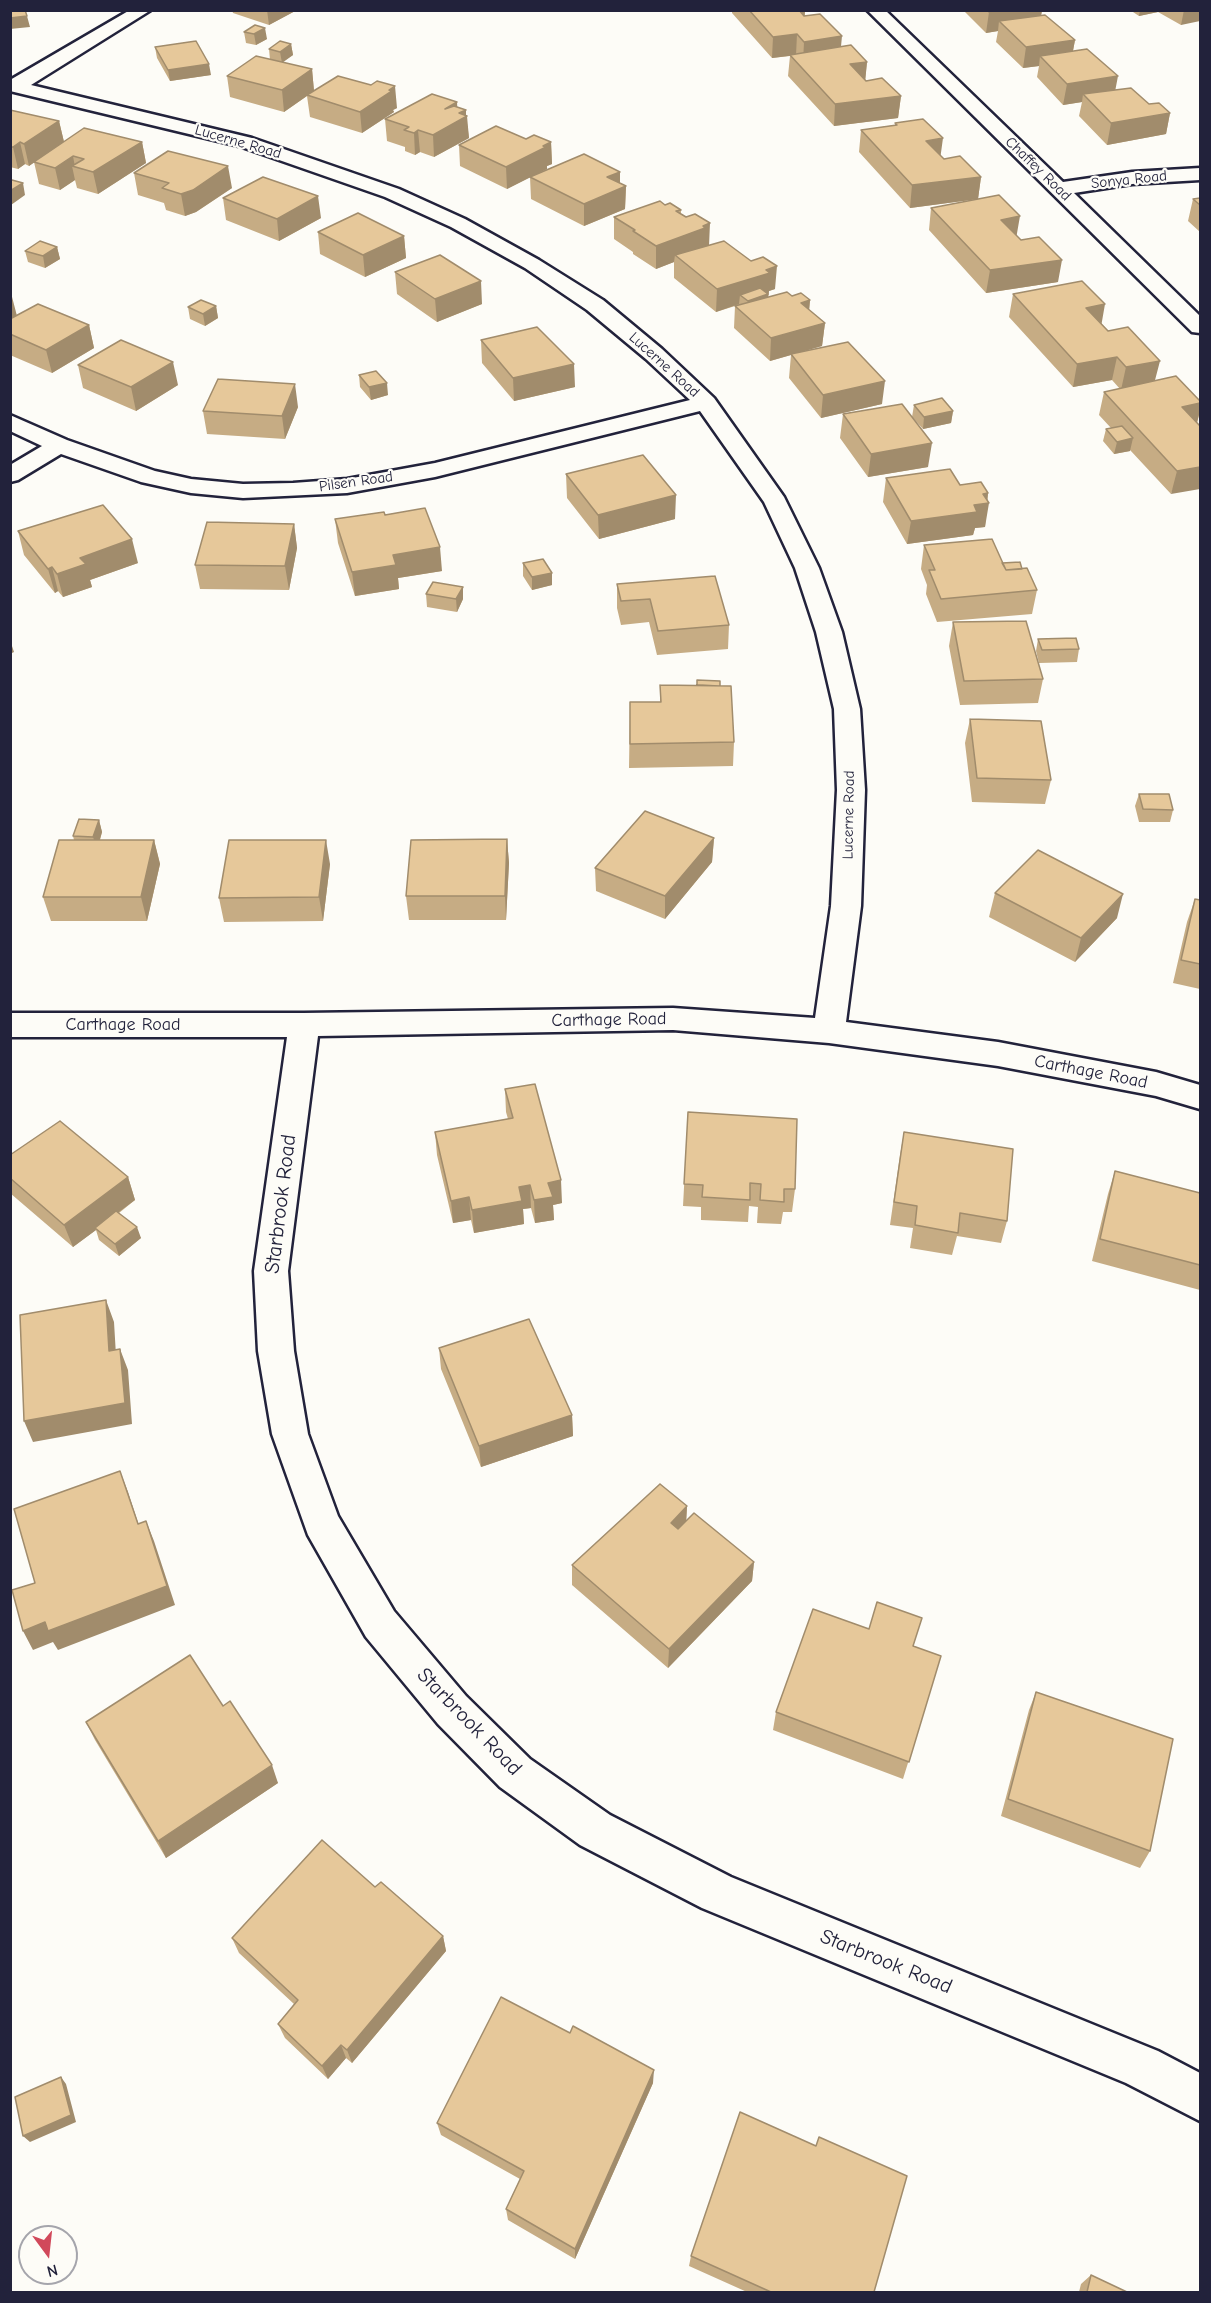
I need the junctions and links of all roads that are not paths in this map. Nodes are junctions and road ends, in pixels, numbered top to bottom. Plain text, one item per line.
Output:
1 (142, 10) edge
2 (875, 10) edge
3 (13, 85) edge
4 (1200, 174) edge
5 (1059, 189) junction
6 (1200, 327) edge
7 (706, 403) junction
8 (10, 422) edge
9 (59, 444) junction
10 (10, 475) edge
11 (10, 1025) edge
12 (304, 1025) junction
13 (829, 1031) junction
14 (1200, 1097) edge
15 (1200, 2098) edge

1 - 3 street
2 - 5 street, Chaffey Road
3 - 7 street, Lucerne Road
4 - 5 street, Sonya Road
5 - 6 street, Chaffey Road
7 - 9 street, Pilsen Road
7 - 13 street, Lucerne Road
8 - 9 street, Pilsen Road
9 - 10 street
11 - 12 street, Carthage Road
12 - 13 street, Carthage Road
12 - 15 street, Starbrook Road
13 - 14 street, Carthage Road

